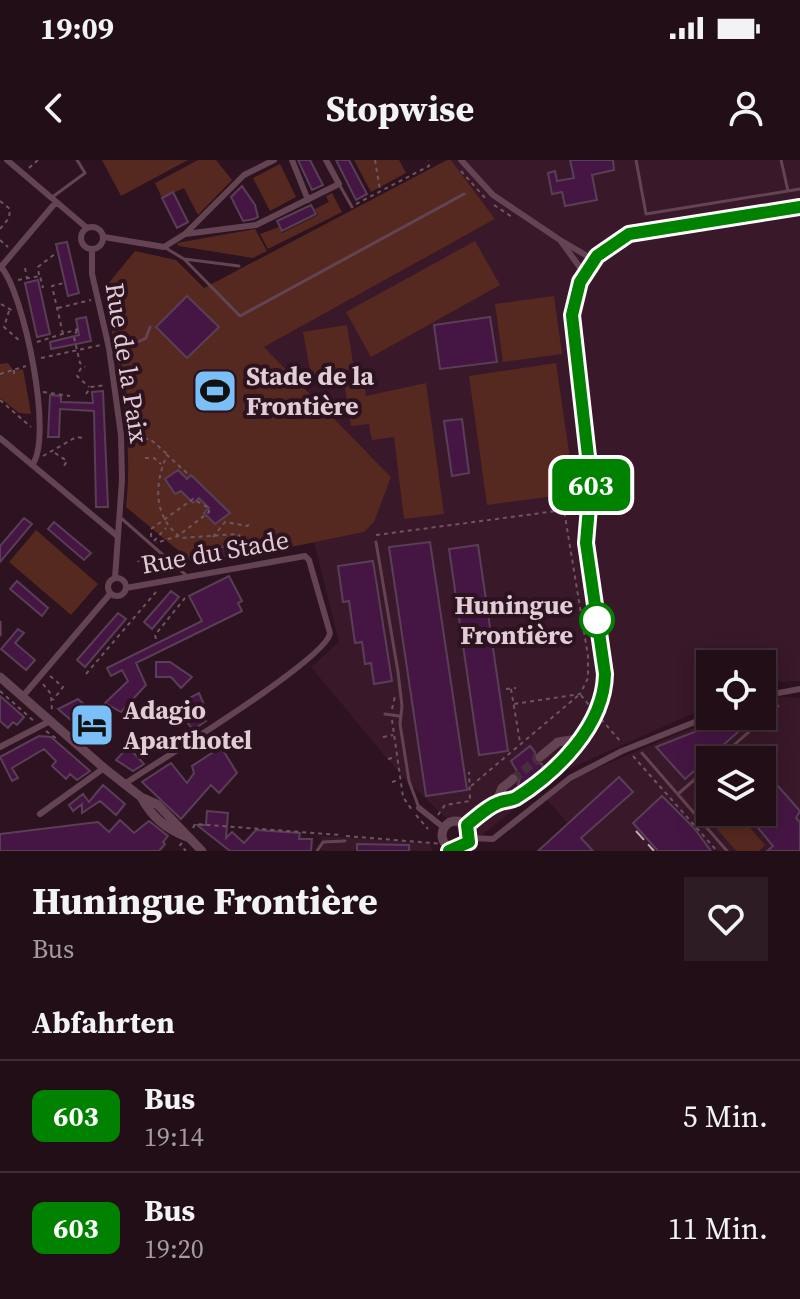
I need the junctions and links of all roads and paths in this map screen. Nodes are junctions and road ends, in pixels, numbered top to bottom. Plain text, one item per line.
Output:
1 (38, 160) edge
2 (77, 160) edge
3 (274, 160) edge
4 (292, 160) edge
5 (326, 160) edge
6 (375, 160) edge
7 (428, 160) edge
8 (453, 160) edge
9 (461, 160) edge
10 (636, 160) edge
11 (781, 160) edge
12 (5, 162) edge
13 (29, 168) dead end
14 (339, 184) junction
15 (800, 189) edge
16 (380, 191) junction
17 (788, 192) junction
18 (464, 194) dead end
19 (54, 200) junction
20 (308, 200) junction
21 (0, 201) edge
22 (352, 207) joint
23 (800, 207) edge
24 (522, 223) dead end
25 (87, 228) junction
26 (0, 229) edge
27 (185, 234) junction
28 (104, 237) junction
29 (0, 240) edge
30 (560, 240) junction
31 (164, 247) junction
32 (92, 250) junction
33 (13, 252) junction
34 (56, 253) dead end
35 (184, 259) junction
36 (594, 260) junction
37 (239, 266) dead end
38 (0, 267) edge
39 (573, 267) dead end
40 (25, 268) dead end
41 (584, 273) junction
42 (40, 276) junction
43 (27, 279) junction
44 (11, 280) junction
45 (64, 283) dead end
46 (52, 286) junction
47 (14, 290) junction
48 (98, 298) junction
49 (0, 304) edge
50 (57, 308) junction
51 (9, 311) junction
52 (21, 312) junction
53 (564, 323) dead end
54 (4, 327) junction
55 (150, 327) dead end
56 (0, 332) edge
57 (63, 334) junction
58 (28, 342) junction
59 (109, 346) junction
60 (61, 347) dead end
61 (77, 350) junction
62 (62, 353) junction
63 (32, 362) junction
64 (14, 369) junction
65 (0, 374) edge
66 (14, 378) dead end
67 (115, 384) junction
68 (91, 387) junction
69 (38, 392) junction
70 (86, 394) dead end
71 (70, 396) dead end
72 (0, 400) edge
73 (16, 405) dead end
74 (13, 411) junction
75 (38, 433) junction
76 (0, 438) edge
77 (85, 438) dead end
78 (144, 439) dead end
79 (54, 452) junction
80 (167, 455) junction
81 (38, 458) junction
82 (145, 458) dead end
83 (32, 465) junction
84 (163, 465) junction
85 (64, 466) dead end
86 (187, 473) dead end
87 (564, 510) junction
88 (119, 516) junction
89 (163, 519) junction
90 (580, 521) dead end
91 (251, 523) dead end
92 (168, 527) junction
93 (151, 529) dead end
94 (116, 535) junction
95 (159, 535) dead end
96 (178, 536) junction
97 (212, 538) junction
98 (166, 541) dead end
99 (376, 542) joint
100 (218, 559) dead end
101 (187, 576) junction
102 (115, 578) junction
103 (153, 583) junction
104 (126, 588) junction
105 (110, 594) junction
106 (185, 598) dead end
107 (0, 622) edge
108 (0, 635) edge
109 (156, 639) dead end
110 (44, 671) junction
111 (86, 674) dead end
112 (0, 677) edge
113 (37, 680) junction
114 (506, 689) dead end
115 (800, 689) edge
116 (0, 691) edge
117 (776, 693) edge
118 (580, 694) junction
119 (23, 696) junction
120 (52, 700) junction
121 (514, 704) junction
122 (778, 706) dead end
123 (594, 713) junction
124 (385, 714) dead end
125 (399, 716) junction
126 (696, 721) edge
127 (46, 722) junction
128 (394, 735) dead end
129 (383, 737) dead end
130 (578, 739) junction
131 (520, 744) junction
132 (67, 746) dead end
133 (733, 746) edge
134 (0, 747) edge
135 (642, 753) dead end
136 (397, 757) dead end
137 (540, 757) tunnel mouth
138 (388, 759) dead end
139 (104, 768) junction
140 (551, 770) tunnel mouth
141 (469, 772) dead end
142 (696, 778) edge
143 (513, 779) tunnel mouth
144 (400, 780) dead end
145 (392, 782) dead end
146 (126, 783) junction
147 (471, 786) junction
148 (523, 792) tunnel mouth
149 (678, 794) junction
150 (141, 797) junction
151 (404, 798) dead end
152 (398, 802) dead end
153 (496, 803) junction
154 (419, 808) joint
155 (40, 814) dead end
156 (438, 815) dead end
157 (195, 824) dead end
158 (467, 825) junction
159 (443, 827) junction
160 (187, 837) junction
161 (470, 838) junction
162 (345, 841) dead end
163 (448, 848) edge
164 (202, 851) edge
165 (317, 851) edge
166 (717, 851) edge
167 (727, 851) edge

1 - 13 path
2 - 19 lane
3 - 27 street
4 - 20 street
5 - 14 street
6 - 16 path
7 - 16 path
8 - 24 path
9 - 30 street
10 - 17 lane
11 - 17 lane
12 - 19 street
14 - 20 street
14 - 22 lane
15 - 17 lane
16 - 22 path
18 - 35 lane
19 - 25 street
19 - 33 street
20 - 27 street
21 - 26 path
23 - 36 main road
25 - 28 street
25 - 32 street
27 - 31 street
28 - 31 street
28 - 32 street
29 - 33 path
30 - 36 street
30 - 41 street
31 - 35 lane
32 - 48 street, Rue de la Paix
33 - 38 street
34 - 42 path
35 - 37 lane
36 - 41 main road
38 - 44 street
39 - 53 path
40 - 43 path
41 - 123 main road
42 - 43 path
42 - 46 path
43 - 44 path
44 - 47 street
45 - 46 path
46 - 50 path
47 - 49 path
47 - 52 street
48 - 50 path
48 - 59 street, Rue de la Paix
49 - 51 path
50 - 57 path
51 - 52 path
51 - 54 path
52 - 58 street
54 - 56 path
54 - 58 path
55 - 59 lane
57 - 58 path
57 - 61 path
58 - 63 street
59 - 61 path
59 - 67 street, Rue de la Paix
60 - 62 path
61 - 62 path
61 - 68 path
62 - 63 path
63 - 64 path
63 - 69 street
64 - 65 path
64 - 66 path
67 - 68 path
67 - 88 street, Rue de la Paix
68 - 70 path
69 - 71 path
69 - 75 street
72 - 74 path
73 - 74 path
74 - 75 path
75 - 81 street
76 - 83 street
77 - 79 path
78 - 80 path
79 - 81 path
79 - 85 path
80 - 84 path
80 - 86 path
81 - 83 street
82 - 84 path
83 - 94 street
84 - 89 path
87 - 90 path
87 - 99 path
87 - 118 path
88 - 94 street, Rue de la Paix
88 - 101 lane
89 - 92 path
89 - 93 path
89 - 96 path
91 - 97 path
92 - 95 path
92 - 96 path
94 - 102 street, Rue de la Paix
96 - 97 path
96 - 98 path
97 - 100 path
99 - 125 lane
101 - 103 street, Rue du Stade
101 - 146 street, Rue du Stade
102 - 104 street
102 - 105 street
103 - 104 street, Rue du Stade
103 - 111 path
104 - 105 street
105 - 110 street, Rue du Stade
106 - 109 path
107 - 108 lane
110 - 113 street, Rue du Stade
110 - 120 path
112 - 119 main road
113 - 119 street, Rue du Stade
113 - 120 path
114 - 121 path
115 - 117 street
116 - 127 path
118 - 121 path
118 - 123 path
118 - 131 path
119 - 127 main road
120 - 127 path
121 - 131 path
122 - 133 lane
123 - 130 main road
123 - 166 path
124 - 125 lane
125 - 154 lane
126 - 161 street
127 - 132 path
127 - 134 street
127 - 139 main road
128 - 129 path
130 - 137 main road
130 - 140 main road
131 - 147 path
135 - 149 lane
136 - 138 path
139 - 146 main road
139 - 155 street
141 - 147 path
142 - 149 lane
143 - 153 main road
144 - 145 path
146 - 150 main road
147 - 156 path
148 - 153 main road
149 - 167 lane
150 - 160 main road
150 - 160 main road
151 - 152 path
153 - 158 main road
154 - 159 street
157 - 163 path
158 - 159 main road
158 - 161 main road
159 - 163 main road
160 - 164 main road
161 - 163 main road
162 - 165 lane

